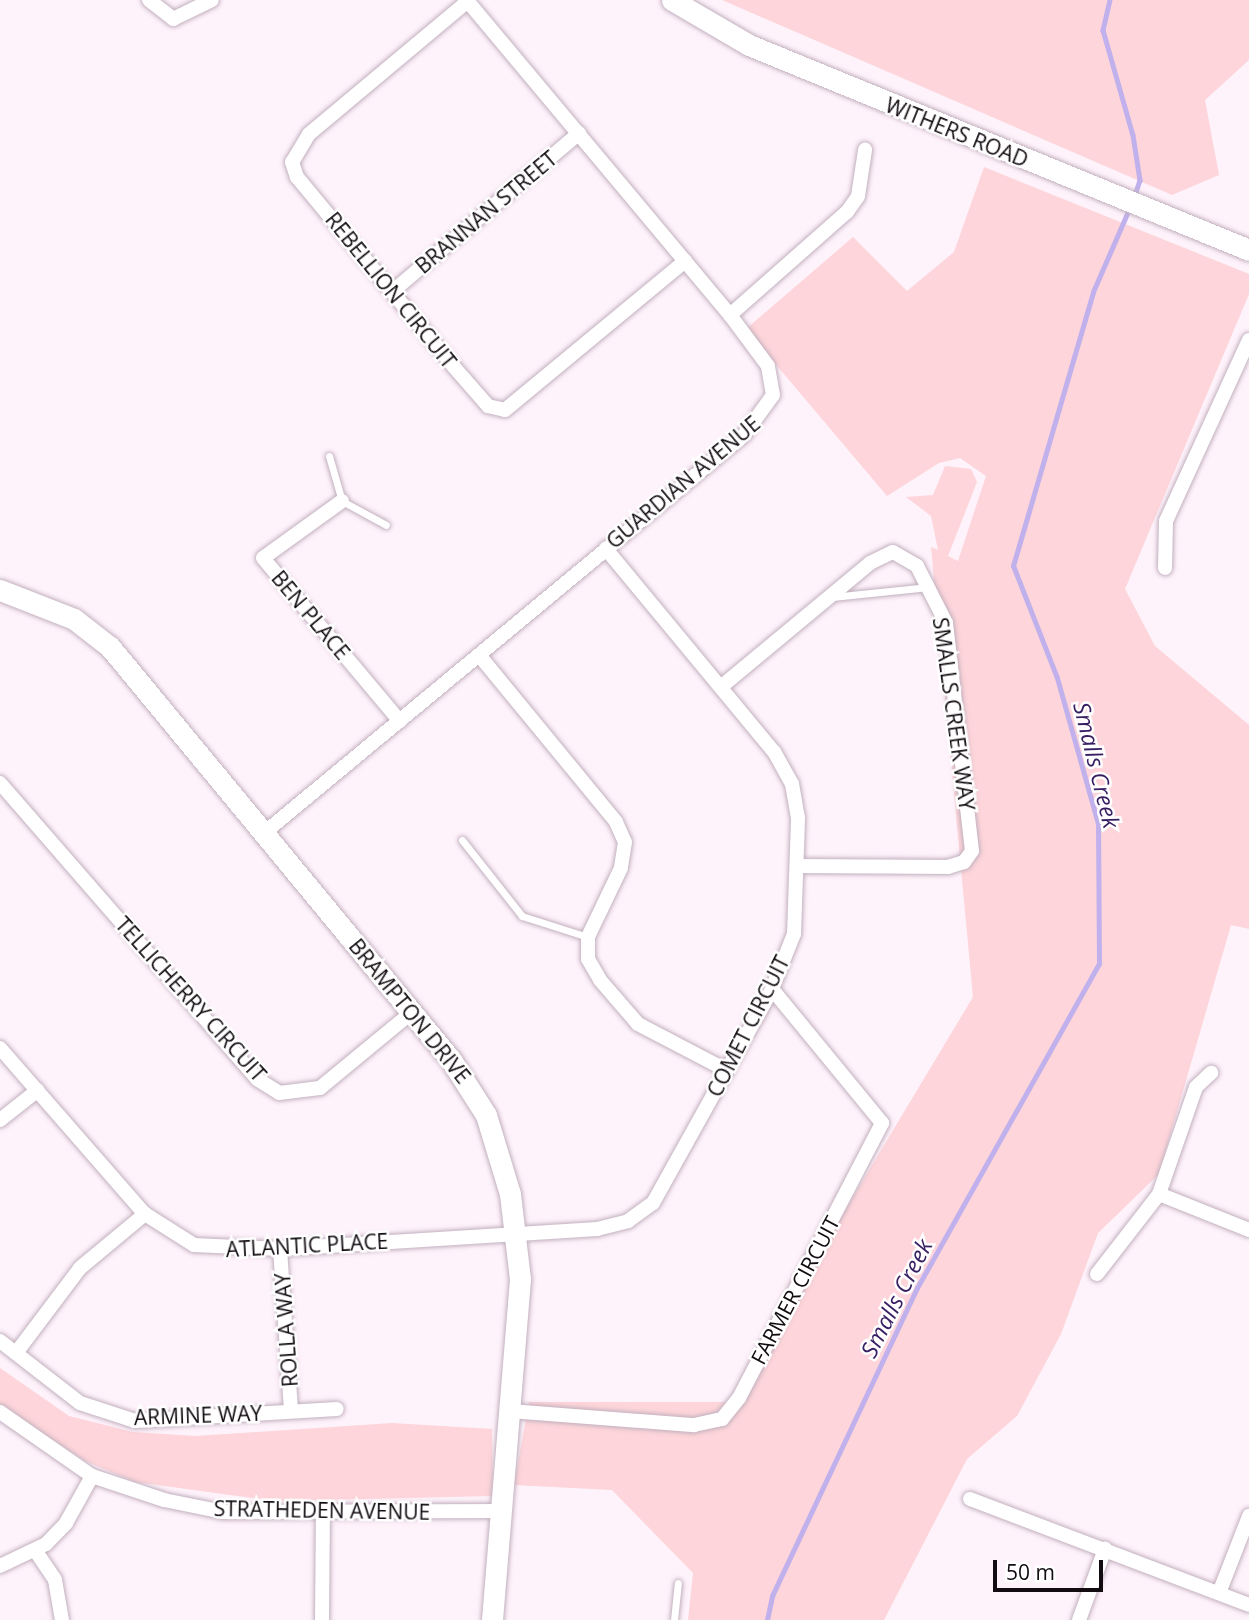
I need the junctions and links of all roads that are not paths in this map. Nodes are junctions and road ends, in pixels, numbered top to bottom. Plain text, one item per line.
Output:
1 (149, 0) edge
2 (212, 0) edge
3 (467, 0) edge
4 (672, 0) edge
5 (579, 133) junction
6 (865, 150) dead end
7 (1249, 250) edge
8 (685, 261) junction
9 (393, 291) junction
10 (730, 315) junction
11 (1249, 340) edge
12 (329, 456) dead end
13 (342, 501) junction
14 (386, 525) dead end
15 (606, 549) junction
16 (1165, 568) dead end
17 (929, 586) junction
18 (0, 590) edge
19 (828, 598) junction
20 (479, 655) junction
21 (722, 686) junction
22 (400, 721) junction
23 (0, 783) edge
24 (264, 833) junction
25 (462, 840) dead end
26 (800, 866) junction
27 (588, 937) junction
28 (772, 989) junction
29 (411, 1013) junction
30 (0, 1048) edge
31 (726, 1070) junction
32 (1211, 1073) dead end
33 (38, 1090) junction
34 (0, 1120) edge
35 (1159, 1194) junction
36 (145, 1214) junction
37 (1249, 1230) edge
38 (516, 1233) junction
39 (280, 1249) junction
40 (1097, 1274) dead end
41 (0, 1341) edge
42 (16, 1353) junction
43 (337, 1409) dead end
44 (291, 1410) junction
45 (510, 1411) junction
46 (0, 1412) edge
47 (92, 1476) junction
48 (970, 1499) dead end
49 (502, 1511) junction
50 (323, 1513) junction
51 (1249, 1516) edge
52 (1105, 1549) junction
53 (37, 1553) junction
54 (0, 1566) edge
55 (678, 1583) dead end
56 (1219, 1593) junction
57 (1249, 1605) edge
58 (62, 1620) edge
59 (322, 1620) edge
60 (492, 1620) edge
61 (674, 1620) edge
62 (1079, 1620) edge

1 - 2 street
3 - 5 street, GUARDIAN AVENUE
3 - 9 street, REBELLION CIRCUIT
4 - 7 street, WITHERS ROAD
5 - 8 street, GUARDIAN AVENUE
5 - 9 street, BRANNAN STREET
6 - 10 street
8 - 9 street, REBELLION CIRCUIT
8 - 10 street, GUARDIAN AVENUE
10 - 15 street, GUARDIAN AVENUE
11 - 16 street
12 - 13 lane
13 - 14 lane
13 - 22 street, BEN PLACE
15 - 20 street, GUARDIAN AVENUE
15 - 21 street, COMET CIRCUIT
17 - 19 lane
17 - 19 street, SMALLS CREEK WAY
17 - 26 street, SMALLS CREEK WAY
18 - 24 street, BRAMPTON DRIVE
19 - 21 street, SMALLS CREEK WAY
20 - 22 street, GUARDIAN AVENUE
20 - 27 street
21 - 26 street, COMET CIRCUIT
22 - 24 street, GUARDIAN AVENUE
23 - 29 street, TELLICHERRY CIRCUIT
24 - 29 street, BRAMPTON DRIVE
25 - 27 lane
26 - 28 street, COMET CIRCUIT
27 - 31 street
28 - 31 street, COMET CIRCUIT
28 - 45 street, FARMER CIRCUIT
29 - 38 street, BRAMPTON DRIVE
30 - 33 street, ATLANTIC PLACE
31 - 38 street, COMET CIRCUIT
32 - 35 street
33 - 34 street
33 - 36 street, ATLANTIC PLACE
35 - 37 street
35 - 40 street
36 - 39 street, ATLANTIC PLACE
36 - 42 street
38 - 39 street, ATLANTIC PLACE
38 - 45 street, BRAMPTON DRIVE
39 - 44 street, ROLLA WAY
41 - 42 street, ARMINE WAY
42 - 44 street, ARMINE WAY
43 - 44 street, ARMINE WAY
45 - 49 street, BRAMPTON DRIVE
46 - 47 street, STRATHEDEN AVENUE
47 - 50 street, STRATHEDEN AVENUE
47 - 53 street
48 - 52 street
49 - 50 street, STRATHEDEN AVENUE
49 - 60 street, BRAMPTON DRIVE
50 - 59 street
51 - 56 street
52 - 56 street
52 - 62 street
53 - 54 street
53 - 58 street
55 - 61 lane
56 - 57 street

